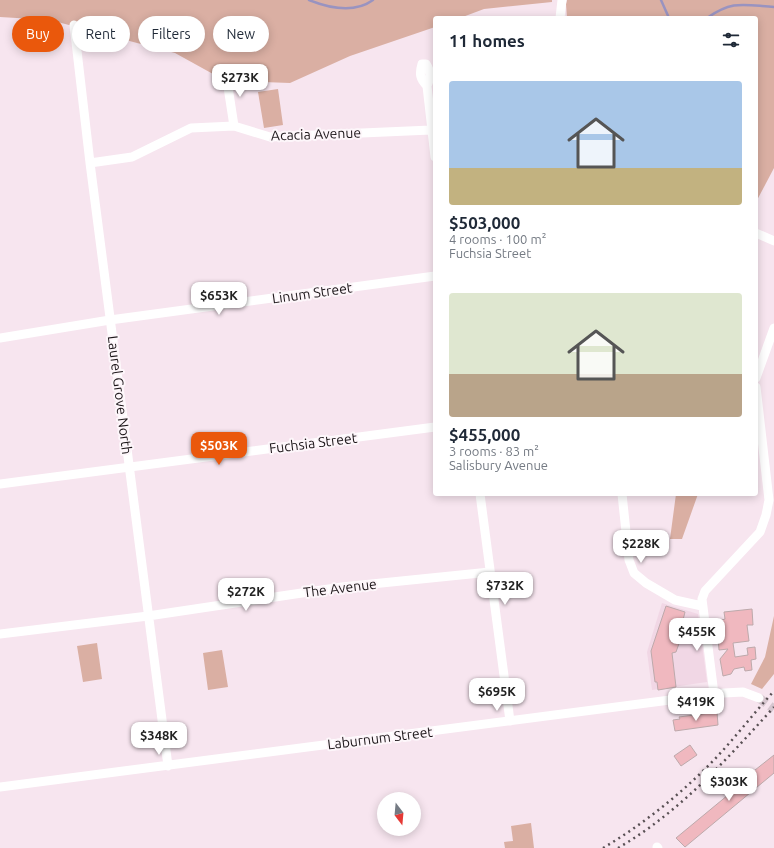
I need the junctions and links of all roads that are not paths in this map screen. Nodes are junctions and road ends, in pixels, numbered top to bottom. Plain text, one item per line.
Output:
1 (562, 0) edge
2 (560, 16) edge
3 (77, 52) edge
4 (226, 74) dead end
5 (427, 86) dead end
6 (234, 126) junction
7 (431, 130) junction
8 (433, 144) edge
9 (90, 163) junction
10 (758, 234) edge
11 (774, 241) edge
12 (433, 276) edge
13 (110, 320) junction
14 (774, 328) edge
15 (0, 338) edge
16 (758, 372) edge
17 (758, 405) edge
18 (433, 427) edge
19 (130, 467) junction
20 (0, 484) edge
21 (480, 496) edge
22 (622, 496) edge
23 (490, 572) junction
24 (702, 606) junction
25 (148, 616) junction
26 (0, 634) edge
27 (714, 694) junction
28 (759, 698) tunnel mouth
29 (510, 721) junction
30 (168, 766) junction
31 (0, 787) edge

1 - 2 street
3 - 9 street, Laurel Grove North
4 - 6 street
5 - 7 street
6 - 7 street, Acacia Avenue
6 - 9 street, Acacia Avenue
7 - 8 street
9 - 13 street, Laurel Grove North
10 - 11 street
12 - 13 street, Linum Street
13 - 15 street, Linum Street
13 - 19 street, Laurel Grove North
14 - 16 street
17 - 24 street
18 - 19 street, Fuchsia Street
19 - 20 street, Fuchsia Street
19 - 25 street, Laurel Grove North
21 - 23 street
22 - 24 street
23 - 25 street, The Avenue
23 - 29 street
24 - 27 street
25 - 26 street, The Avenue
25 - 30 street, Laurel Grove North
27 - 28 street, Laburnum Street
27 - 29 street, Laburnum Street
29 - 30 street, Laburnum Street
30 - 31 street, Laburnum Street

